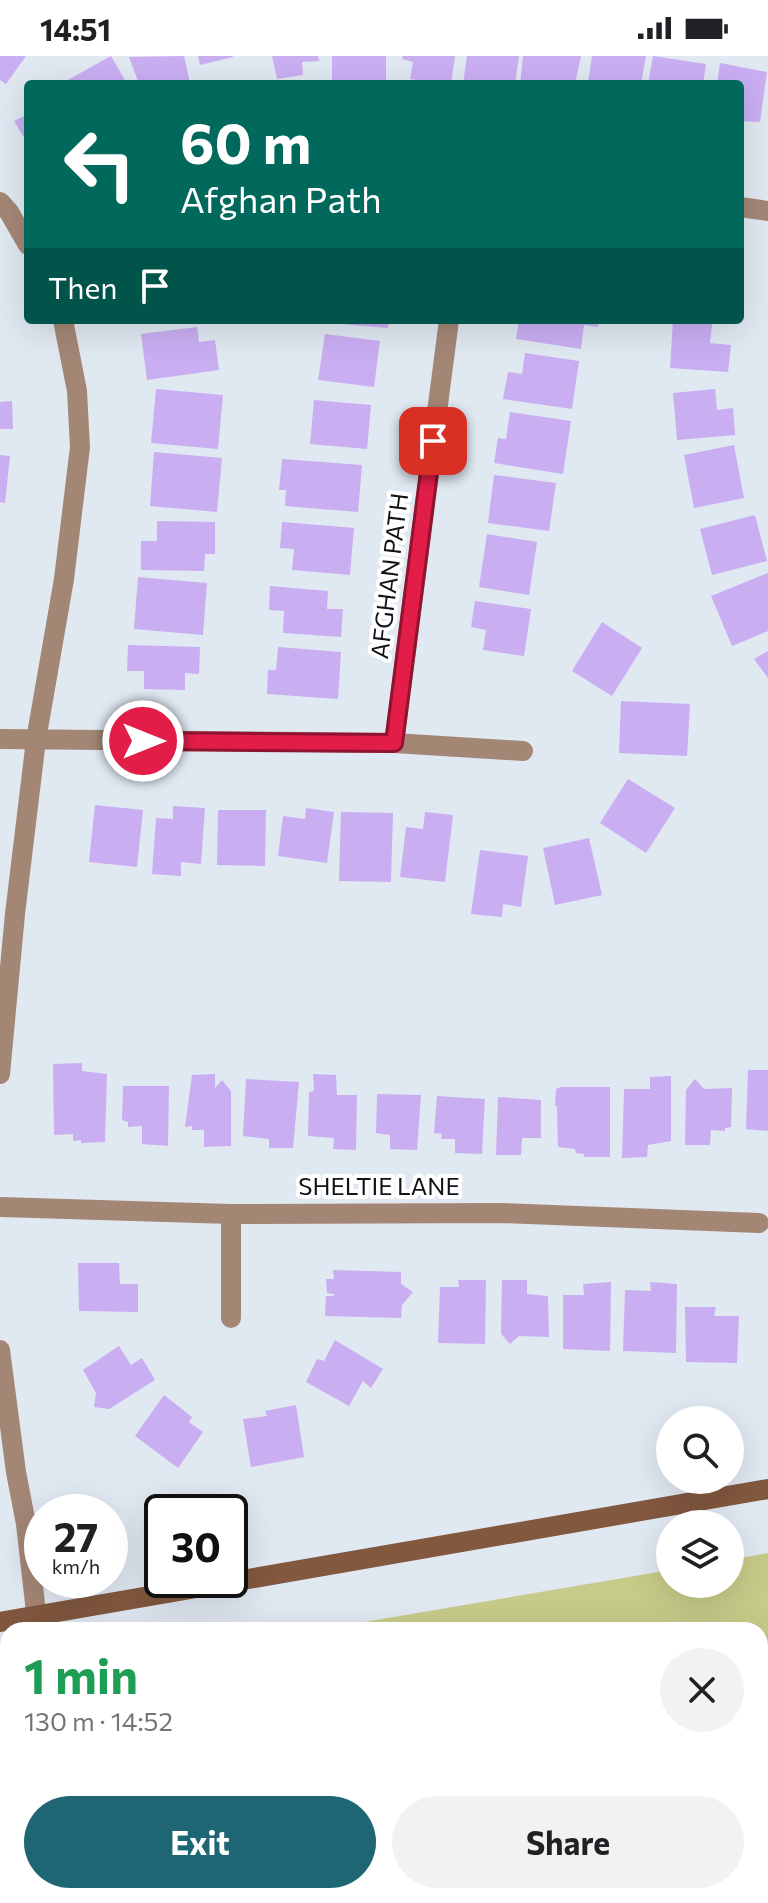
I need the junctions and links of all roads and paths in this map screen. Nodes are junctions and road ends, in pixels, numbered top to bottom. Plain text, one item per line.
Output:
1 (0, 202) edge
2 (744, 208) edge
3 (768, 211) edge
4 (24, 238) edge
5 (64, 324) edge
6 (448, 324) edge
7 (0, 739) edge
8 (36, 740) junction
9 (394, 743) junction
10 (523, 751) dead end
11 (0, 1074) edge
12 (0, 1207) edge
13 (231, 1214) junction
14 (759, 1223) dead end
15 (231, 1318) dead end
16 (0, 1350) edge
17 (768, 1489) edge
18 (37, 1622) edge
19 (42, 1622) edge

1 - 4 street
2 - 3 street
5 - 8 street
6 - 9 street, AFGHAN PATH
7 - 8 street
8 - 9 street
8 - 11 street
9 - 10 street
12 - 13 street, SHELTIE LANE
13 - 14 street, SHELTIE LANE
13 - 15 street
16 - 18 street
17 - 19 main road

